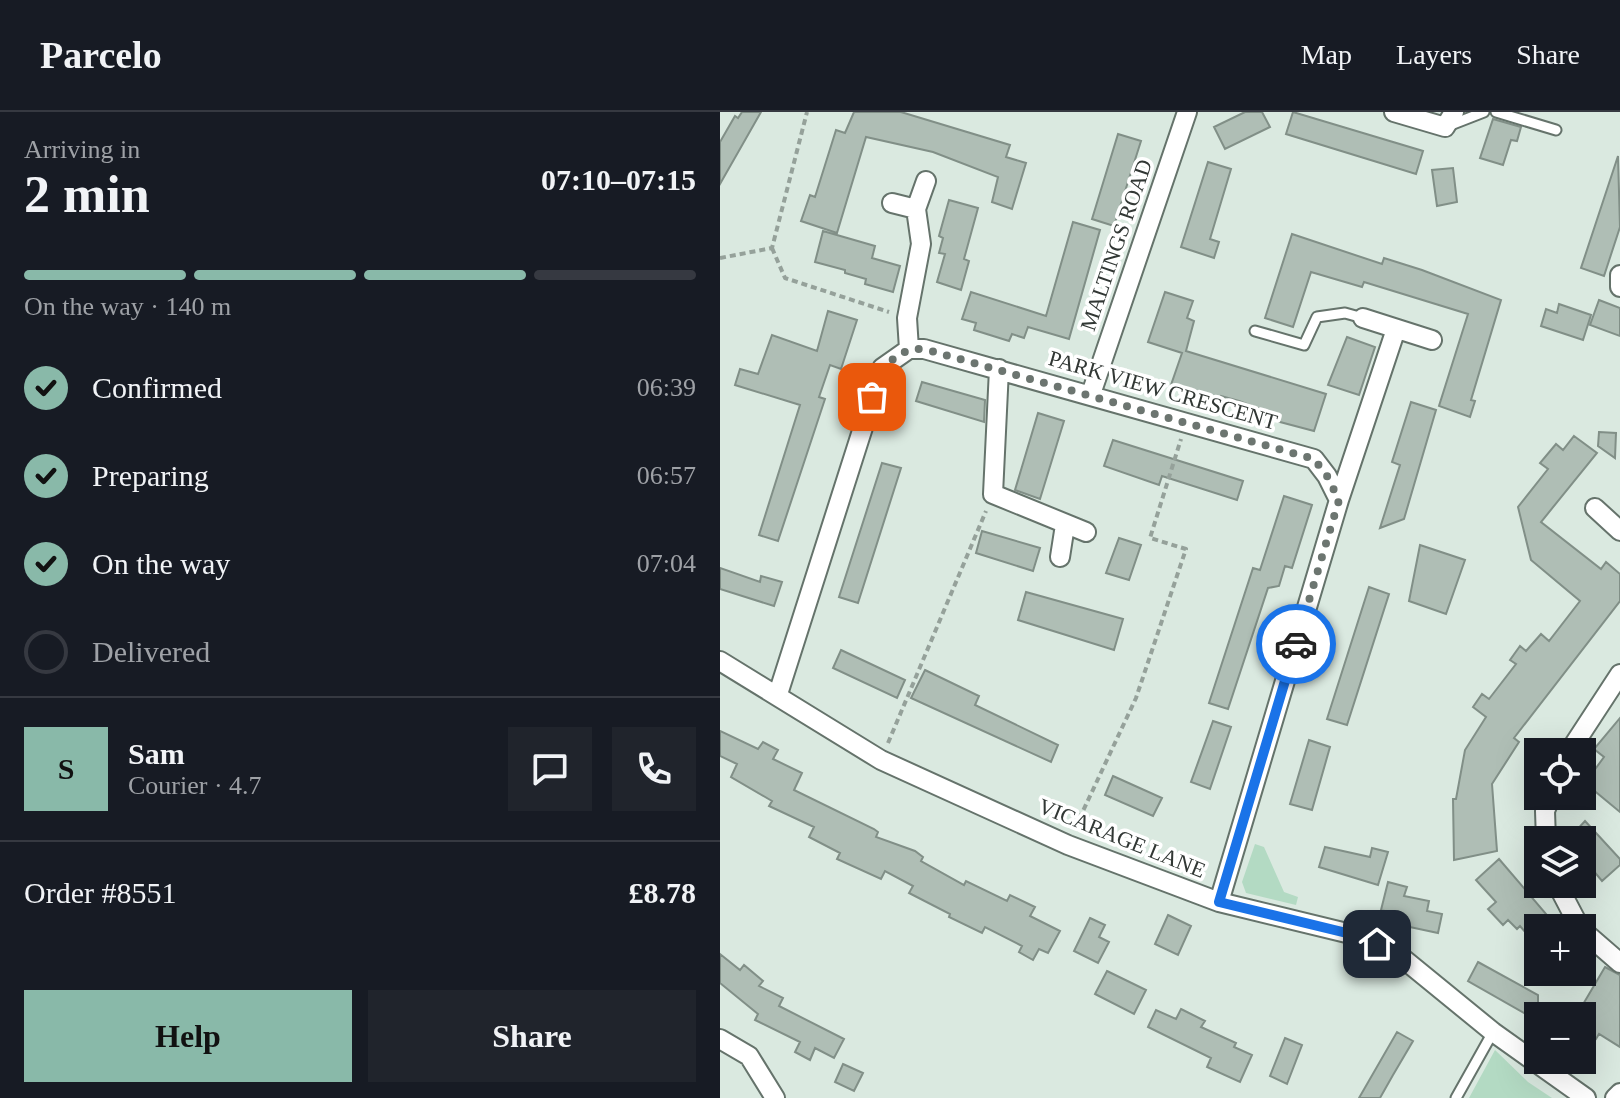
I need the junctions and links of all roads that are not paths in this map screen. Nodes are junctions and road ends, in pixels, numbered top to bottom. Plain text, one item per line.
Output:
1 (1187, 112) edge
2 (1394, 112) edge
3 (1484, 112) edge
4 (1496, 112) edge
5 (1450, 120) edge
6 (1556, 130) dead end
7 (926, 181) dead end
8 (892, 203) dead end
9 (916, 209) junction
10 (1620, 275) edge
11 (1620, 287) edge
12 (1363, 318) joint
13 (1396, 329) junction
14 (1255, 331) dead end
15 (1432, 340) dead end
16 (909, 349) junction
17 (999, 369) junction
18 (1091, 394) junction
19 (1339, 500) junction
20 (1595, 508) dead end
21 (1065, 525) junction
22 (1620, 531) edge
23 (1086, 532) dead end
24 (1060, 557) dead end
25 (720, 661) edge
26 (1620, 674) edge
27 (778, 694) junction
28 (1577, 738) edge
29 (1219, 902) junction
30 (1596, 942) edge
31 (1620, 963) edge
32 (1493, 1032) junction
33 (720, 1039) edge
34 (1620, 1093) edge
35 (775, 1098) edge
36 (1456, 1098) edge
37 (1586, 1098) edge
38 (1615, 1098) edge

1 - 18 street, MALTINGS ROAD
2 - 5 street
3 - 5 lane
4 - 6 lane
7 - 9 street
8 - 9 street
9 - 16 street
10 - 11 street
12 - 13 street
12 - 14 lane
13 - 15 street
13 - 19 street
16 - 17 street, PARK VIEW CRESCENT
16 - 27 street
17 - 18 street, PARK VIEW CRESCENT
17 - 21 street
18 - 19 street, PARK VIEW CRESCENT
19 - 29 street
20 - 22 street
21 - 23 street
21 - 24 street
25 - 27 street, VICARAGE LANE
26 - 28 street
27 - 29 street, VICARAGE LANE
29 - 32 street, VICARAGE LANE
30 - 31 street
32 - 36 lane
32 - 37 street, VICARAGE LANE
33 - 35 street
34 - 38 street

